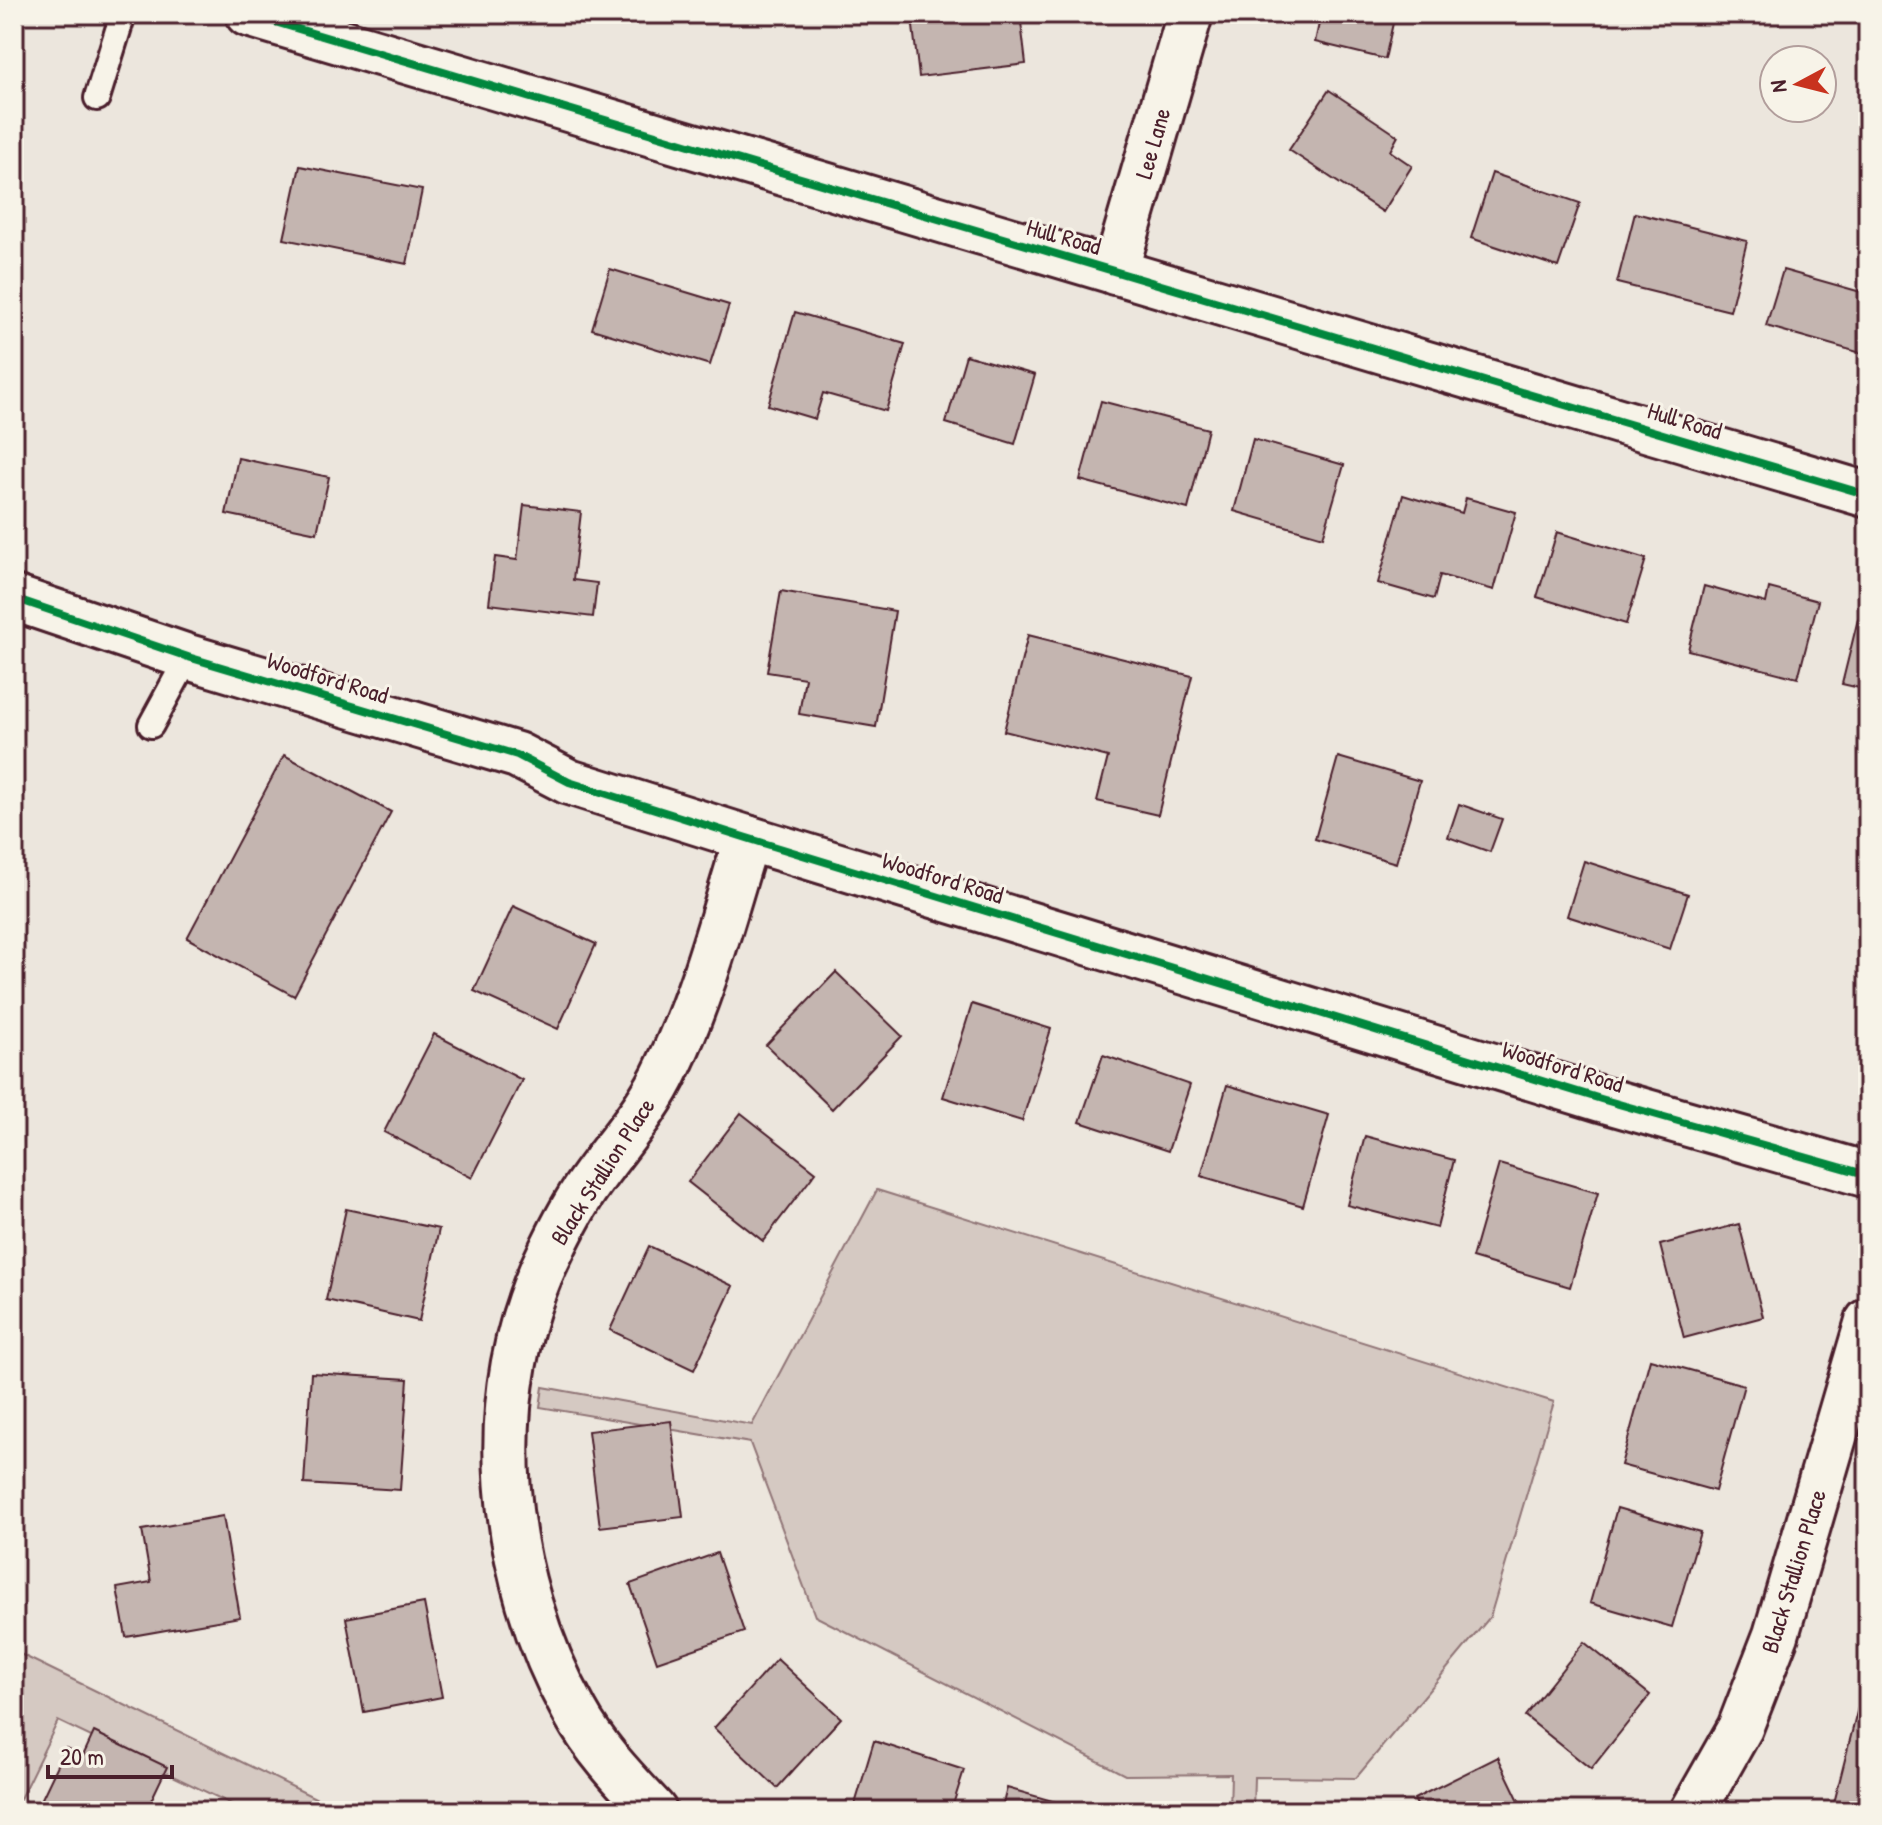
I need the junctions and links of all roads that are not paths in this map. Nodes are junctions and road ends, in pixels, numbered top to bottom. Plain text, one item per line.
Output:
1 (123, 14) edge
2 (248, 14) edge
3 (1190, 14) edge
4 (97, 98) dead end
5 (1115, 272) junction
6 (1868, 495) edge
7 (14, 598) edge
8 (188, 657) junction
9 (151, 725) dead end
10 (747, 838) junction
11 (1868, 1175) edge
12 (1868, 1321) edge
13 (654, 1811) edge
14 (1693, 1811) edge

1 - 4 lane
2 - 5 street, Hull Road
3 - 5 street, Lee Lane
5 - 6 street, Hull Road
7 - 8 street, Woodford Road
8 - 9 lane
8 - 10 street, Woodford Road
10 - 11 street, Woodford Road
10 - 13 street, Black Stallion Place
12 - 14 street, Black Stallion Place

